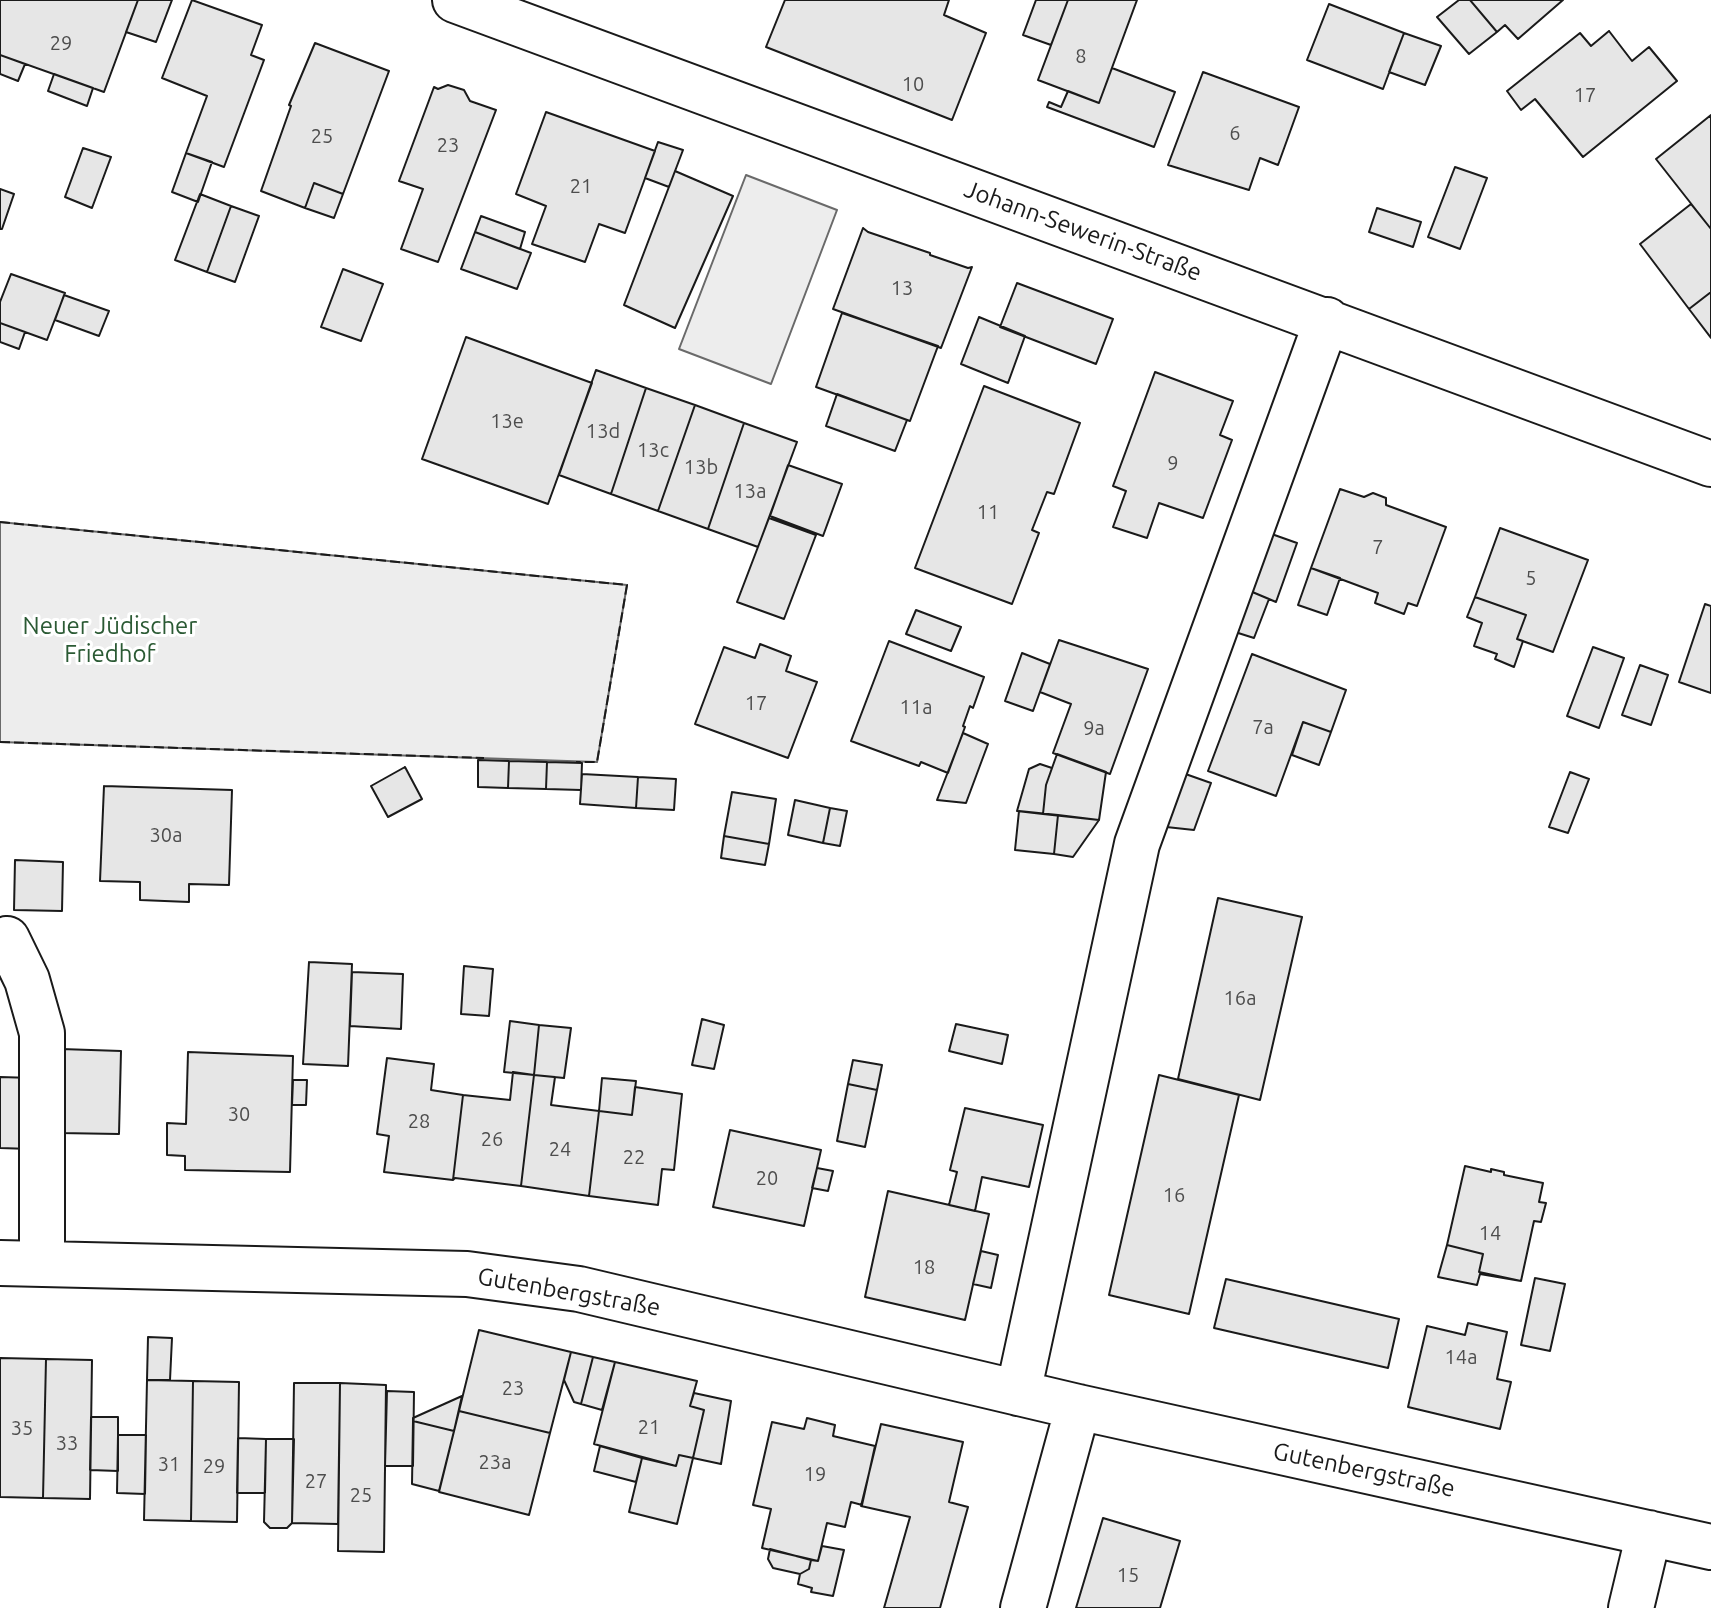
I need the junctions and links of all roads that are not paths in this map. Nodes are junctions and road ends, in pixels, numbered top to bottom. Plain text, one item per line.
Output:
1 (455, 0) edge
2 (1327, 320) junction
3 (1711, 464) edge
4 (7, 939) dead end
5 (21, 1264) edge
6 (1018, 1393) junction
7 (1078, 1407) junction
8 (1649, 1533) junction
9 (1711, 1547) edge
10 (1023, 1608) edge
11 (1631, 1608) edge

1 - 2 street, Johann-Sewerin-Straße
2 - 3 street, Johann-Sewerin-Straße
2 - 6 street
4 - 5 street
5 - 6 street, Gutenbergstraße
6 - 7 street, Gutenbergstraße
7 - 8 street, Gutenbergstraße
7 - 10 street
8 - 9 street, Gutenbergstraße
8 - 11 street

